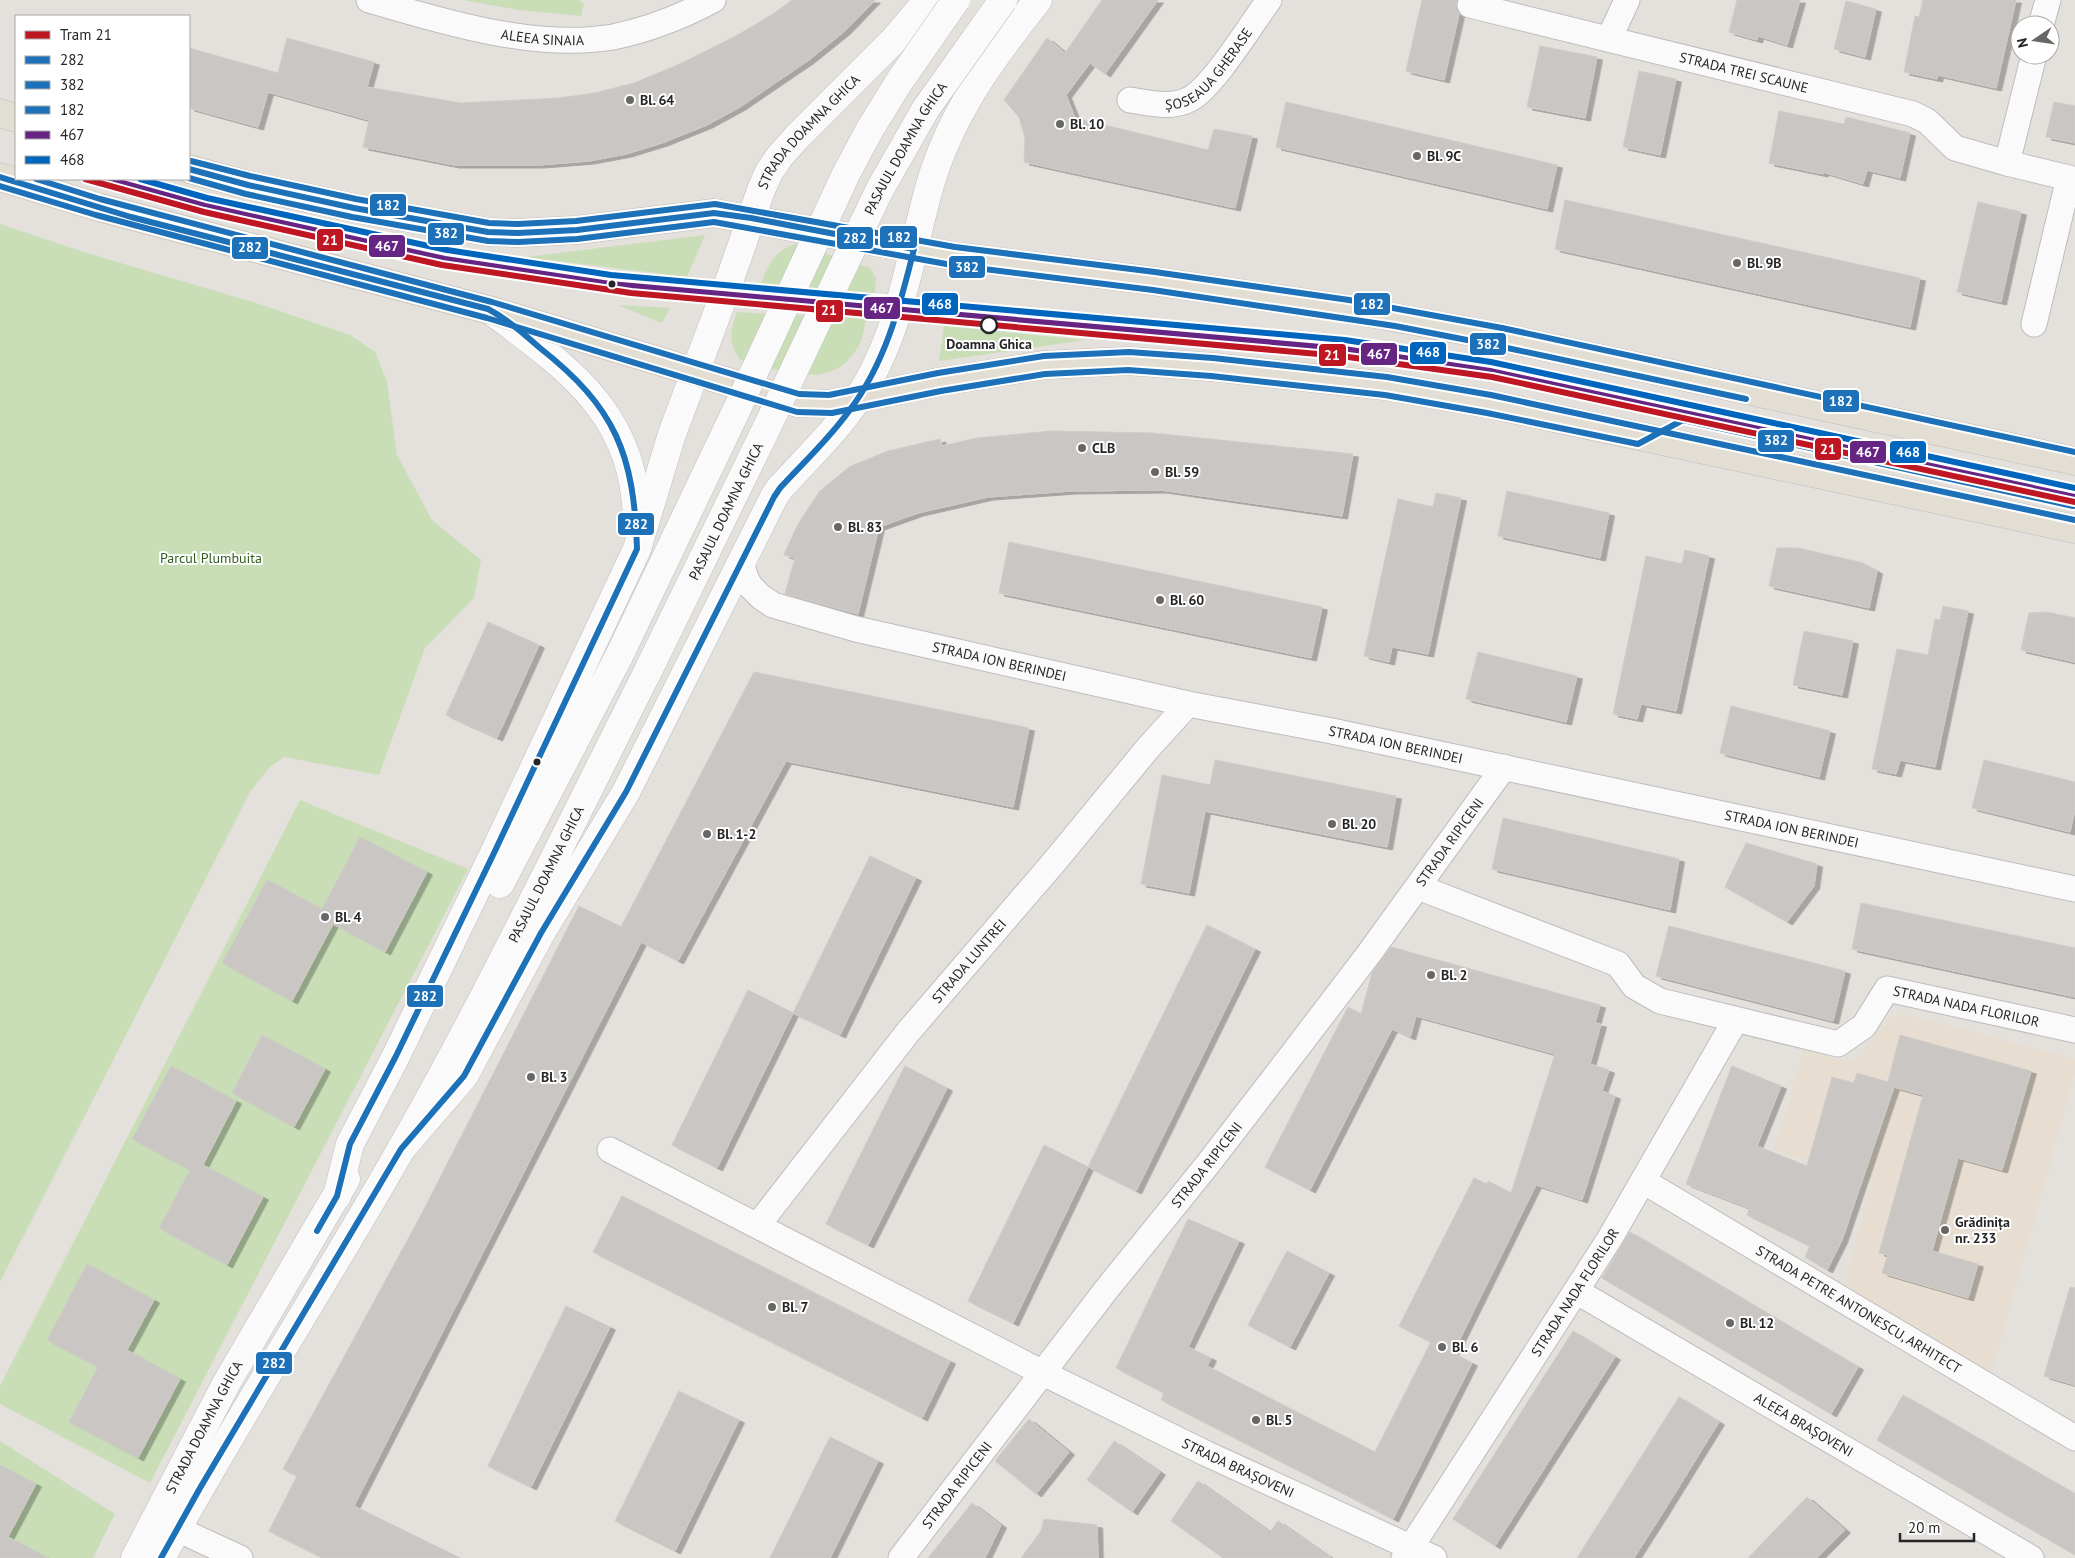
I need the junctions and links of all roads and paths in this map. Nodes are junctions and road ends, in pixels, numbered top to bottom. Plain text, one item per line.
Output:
1 (369, 0) edge
2 (712, 0) edge
3 (928, 0) edge
4 (956, 0) edge
5 (1003, 0) edge
6 (1038, 0) edge
7 (1269, 0) edge
8 (1627, 0) edge
9 (2048, 0) edge
10 (1470, 5) dead end
11 (2044, 15) edge
12 (1609, 39) junction
13 (2032, 65) edge
14 (1130, 100) dead end
15 (0, 112) edge
16 (15, 118) edge
17 (2007, 163) junction
18 (190, 169) edge
19 (0, 176) edge
20 (751, 218) junction
21 (914, 249) junction
22 (489, 310) junction
23 (2034, 324) dead end
24 (694, 373) junction
25 (858, 399) junction
26 (2075, 461) edge
27 (2075, 529) edge
28 (637, 549) junction
29 (741, 560) junction
30 (1188, 704) junction
31 (1504, 767) junction
32 (1418, 887) junction
33 (2075, 890) edge
34 (1735, 1021) junction
35 (2075, 1030) edge
36 (464, 1032) joint
37 (401, 1150) junction
38 (610, 1150) dead end
39 (1643, 1181) junction
40 (337, 1196) junction
41 (758, 1225) junction
42 (1576, 1291) junction
43 (1043, 1372) junction
44 (2075, 1438) edge
45 (177, 1529) junction
46 (1408, 1553) edge
47 (135, 1558) edge
48 (161, 1558) edge
49 (240, 1558) edge
50 (901, 1558) edge
51 (1434, 1558) edge
52 (2031, 1558) edge

1 - 2 street, ALEEA SINAIA
3 - 20 main road, STRADA DOAMNA GHICA
4 - 40 main road, STRADA DOAMNA GHICA, bridge
5 - 36 main road, PASAJUL DOAMNA GHICA, bridge
6 - 21 main road, STRADA DOAMNA GHICA
7 - 14 street, ȘOSEAUA GHERASE
8 - 12 street
9 - 11 street
10 - 12 street, STRADA TREI SCAUNE
12 - 17 street, STRADA TREI SCAUNE
13 - 17 street
15 - 16 main road
17 - 23 street, STRADA TREI SCAUNE
18 - 20 main road
19 - 22 main road
20 - 21 main road
20 - 24 main road, STRADA DOAMNA GHICA
21 - 25 main road, STRADA DOAMNA GHICA
21 - 26 main road
22 - 24 main road
22 - 28 main road
24 - 25 main road
24 - 28 main road, STRADA DOAMNA GHICA
25 - 27 main road
25 - 29 main road, STRADA DOAMNA GHICA
28 - 40 main road, STRADA DOAMNA GHICA
29 - 30 street, STRADA ION BERINDEI
29 - 37 main road, STRADA DOAMNA GHICA
30 - 31 street, STRADA ION BERINDEI
30 - 41 street, STRADA LUNTREI
31 - 32 street, STRADA RIPICENI
31 - 33 street, STRADA ION BERINDEI
32 - 34 street, STRADA NADA FLORILOR
32 - 43 street, STRADA RIPICENI
34 - 35 street, STRADA NADA FLORILOR
34 - 39 street, STRADA NADA FLORILOR
36 - 37 main road, STRADA DOAMNA GHICA
37 - 45 main road, STRADA DOAMNA GHICA
38 - 41 street
39 - 42 street, STRADA NADA FLORILOR
39 - 44 street, STRADA PETRE ANTONESCU, ARHITECT
40 - 47 main road, STRADA DOAMNA GHICA
41 - 43 street
42 - 46 street, STRADA NADA FLORILOR
42 - 52 street, ALEEA BRAȘOVENI
43 - 46 street, STRADA BRAȘOVENI
43 - 50 street, STRADA RIPICENI
45 - 48 main road, STRADA DOAMNA GHICA
45 - 49 street
46 - 51 street, STRADA BRAȘOVENI

